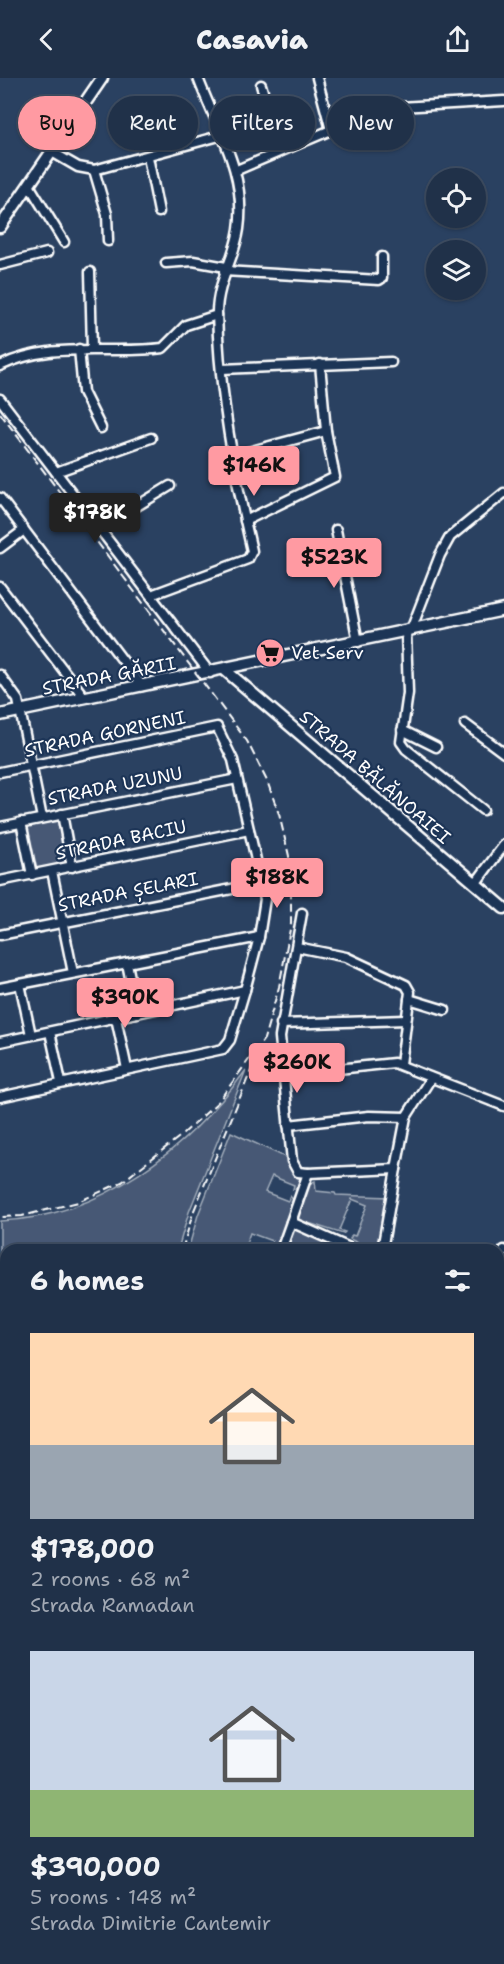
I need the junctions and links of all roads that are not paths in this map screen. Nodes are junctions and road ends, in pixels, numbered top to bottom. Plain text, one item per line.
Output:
1 (102, 78) edge
2 (198, 78) edge
3 (317, 78) edge
4 (261, 85) dead end
5 (504, 101) edge
6 (210, 105) edge
7 (414, 106) edge
8 (327, 115) edge
9 (327, 132) edge
10 (210, 139) edge
11 (229, 150) edge
12 (281, 151) junction
13 (52, 152) junction
14 (148, 157) junction
15 (94, 170) junction
16 (237, 170) junction
17 (29, 184) junction
18 (159, 212) dead end
19 (0, 227) edge
20 (108, 241) dead end
21 (64, 242) dead end
22 (47, 253) dead end
23 (382, 257) dead end
24 (166, 263) dead end
25 (0, 265) edge
26 (225, 269) junction
27 (90, 272) dead end
28 (218, 315) junction
29 (80, 349) junction
30 (92, 349) junction
31 (391, 362) dead end
32 (320, 364) junction
33 (0, 366) edge
34 (222, 369) junction
35 (0, 399) edge
36 (101, 428) dead end
37 (326, 431) junction
38 (152, 438) dead end
39 (233, 456) junction
40 (56, 472) junction
41 (170, 486) dead end
42 (504, 493) edge
43 (0, 498) edge
44 (245, 521) junction
45 (99, 529) junction
46 (24, 530) junction
47 (336, 530) dead end
48 (0, 548) edge
49 (0, 587) edge
50 (151, 595) junction
51 (504, 610) edge
52 (408, 631) junction
53 (358, 642) junction
54 (225, 669) junction
55 (210, 673) junction
56 (0, 675) edge
57 (142, 686) junction
58 (84, 698) junction
59 (20, 711) junction
60 (0, 715) edge
61 (465, 724) dead end
62 (402, 730) junction
63 (436, 747) dead end
64 (504, 753) edge
65 (31, 766) junction
66 (0, 772) edge
67 (237, 779) junction
68 (483, 810) dead end
69 (62, 814) junction
70 (42, 818) junction
71 (21, 822) junction
72 (0, 826) edge
73 (249, 830) junction
74 (504, 845) edge
75 (72, 867) junction
76 (52, 871) junction
77 (32, 875) junction
78 (0, 881) edge
79 (262, 883) junction
80 (475, 884) junction
81 (504, 908) edge
82 (302, 913) dead end
83 (62, 922) junction
84 (0, 935) edge
85 (259, 937) junction
86 (297, 947) junction
87 (127, 963) junction
88 (73, 974) junction
89 (20, 984) junction
90 (0, 988) edge
91 (245, 990) junction
92 (409, 999) junction
93 (445, 1010) dead end
94 (137, 1013) junction
95 (116, 1018) junction
96 (406, 1020) junction
97 (281, 1024) junction
98 (50, 1032) junction
99 (31, 1035) junction
100 (0, 1042) edge
101 (401, 1064) junction
102 (127, 1069) junction
103 (282, 1075) junction
104 (431, 1078) junction
105 (61, 1082) junction
106 (0, 1097) edge
107 (504, 1106) edge
108 (406, 1117) junction
109 (288, 1125) junction
110 (396, 1169) junction
111 (308, 1173) junction
112 (291, 1222) junction
113 (283, 1244) edge
114 (335, 1244) edge
115 (383, 1244) edge

1 - 13 main road
2 - 6 street
3 - 8 street
4 - 12 street
5 - 7 street
9 - 12 street
10 - 14 street
11 - 16 street
12 - 16 street
13 - 15 street
13 - 17 main road
14 - 15 street
14 - 18 street
15 - 20 street
16 - 26 street
17 - 19 main road
17 - 21 street
22 - 25 street
23 - 26 street
24 - 26 street
26 - 28 street
27 - 30 street
28 - 30 street
28 - 34 street
29 - 30 street
29 - 33 street
29 - 36 street
31 - 32 street
32 - 34 street
32 - 37 street
34 - 39 street
35 - 40 street
37 - 39 street
37 - 44 street
38 - 40 street
39 - 44 street
40 - 45 street
41 - 45 street
42 - 52 street
43 - 46 street
44 - 50 street
45 - 50 street
46 - 48 street
46 - 57 street
47 - 53 street
49 - 58 street
50 - 55 street
51 - 52 main road, STRADA GĂRII
52 - 53 main road, STRADA GĂRII
52 - 62 street
53 - 54 main road, STRADA GĂRII
54 - 55 main road, STRADA GĂRII
54 - 80 main road, STRADA BĂLĂNOAIEI
55 - 57 main road, STRADA GĂRII
56 - 59 street
57 - 58 main road, STRADA GĂRII
58 - 59 main road, STRADA GĂRII
59 - 60 main road, STRADA GĂRII
59 - 65 street
61 - 64 street
62 - 63 street
62 - 68 street
65 - 66 street, STRADA GORNENI
65 - 67 street, STRADA GORNENI
65 - 70 street
67 - 69 street, STRADA UZUNU
67 - 73 street
69 - 70 street, STRADA UZUNU
69 - 75 street
70 - 71 street, STRADA UZUNU
71 - 72 street, STRADA UZUNU
71 - 77 street
73 - 75 street, STRADA BACIU
73 - 79 street
74 - 80 street
75 - 76 street, STRADA BACIU
76 - 77 street, STRADA BACIU
76 - 83 street
77 - 78 street, STRADA BACIU
79 - 83 street, STRADA ȘELARI
79 - 85 street
80 - 81 main road, STRADA BĂLĂNOAIEI
82 - 86 street
83 - 84 street, STRADA ȘELARI
83 - 88 street
85 - 87 street
85 - 91 street
86 - 92 street
86 - 97 street
87 - 88 street
87 - 94 street
88 - 89 street
89 - 90 street
89 - 99 street
91 - 94 street
91 - 102 street
92 - 93 street
92 - 96 street
94 - 95 street
95 - 98 street
95 - 102 street
96 - 97 street
96 - 101 street
97 - 103 street
98 - 99 street
98 - 105 street
99 - 100 street
101 - 103 street
101 - 104 street
102 - 105 street
103 - 109 street
104 - 107 street
104 - 108 street
105 - 106 street
108 - 109 street
108 - 110 street
109 - 111 street
110 - 111 street
110 - 115 street
111 - 112 street
112 - 113 street
112 - 114 street

